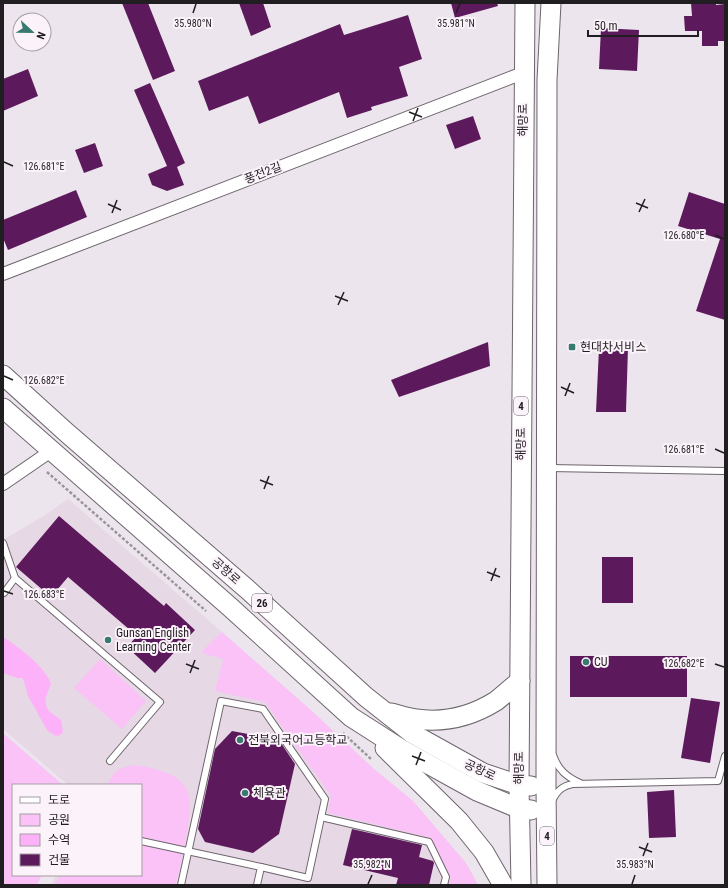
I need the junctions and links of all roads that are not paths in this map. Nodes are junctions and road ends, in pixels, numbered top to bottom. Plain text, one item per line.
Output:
1 (525, 3) edge
2 (551, 3) edge
3 (523, 73) junction
4 (3, 274) edge
5 (3, 375) edge
6 (3, 408) edge
7 (51, 451) junction
8 (546, 468) junction
9 (725, 471) edge
10 (3, 484) edge
11 (3, 543) edge
12 (15, 578) junction
13 (3, 592) edge
14 (520, 681) junction
15 (383, 710) junction
16 (345, 723) junction
17 (546, 739) junction
18 (725, 756) edge
19 (110, 761) dead end
20 (582, 784) junction
21 (519, 785) junction
22 (546, 787) junction
23 (520, 809) junction
24 (546, 811) junction
25 (321, 817) junction
26 (142, 841) edge
27 (188, 851) junction
28 (261, 868) junction
29 (181, 885) edge
30 (257, 885) edge
31 (444, 885) edge
32 (503, 885) edge
33 (521, 885) edge
34 (547, 885) edge

1 - 3 main road, 해망로 / 4
2 - 8 main road, 해망로 / 4
3 - 4 street, 풍전2길
3 - 14 main road, 해망로 / 4
5 - 15 main road, 공항로 / 26
6 - 7 main road, 공항로 / 26
7 - 10 street
7 - 16 main road, 공항로 / 26
8 - 9 lane
8 - 17 main road, 해망로 / 4
11 - 12 lane
12 - 13 lane
12 - 19 lane
14 - 15 main road
14 - 21 main road, 해망로 / 4
15 - 21 main road, 공항로 / 26
16 - 23 main road, 공항로
16 - 32 main road, 26
17 - 20 lane
17 - 22 main road, 해망로 / 4
18 - 20 lane
20 - 24 lane
21 - 22 main road, 공항로 / 26
21 - 23 main road, 해망로 / 4
22 - 24 main road, 해망로 / 4
23 - 24 main road, 공항로
23 - 33 main road, 해망로 / 4
24 - 34 main road, 해망로 / 4
25 - 27 lane
25 - 28 lane
25 - 31 lane
26 - 27 lane
27 - 28 lane
27 - 29 lane
28 - 30 lane

